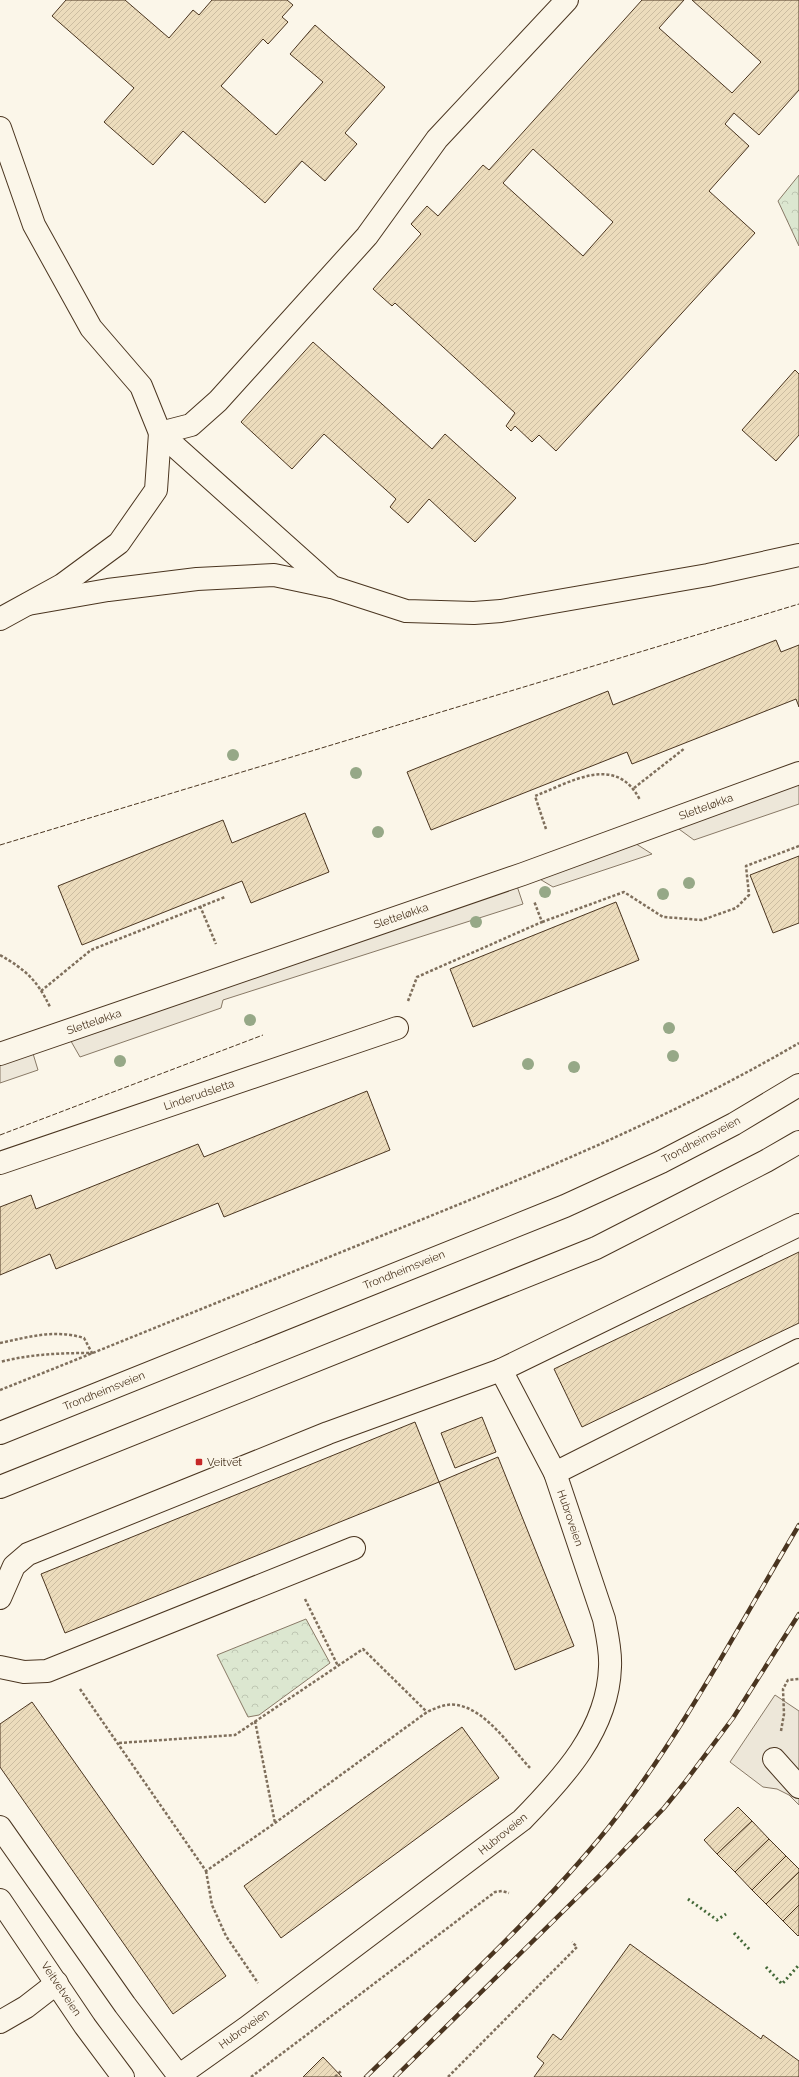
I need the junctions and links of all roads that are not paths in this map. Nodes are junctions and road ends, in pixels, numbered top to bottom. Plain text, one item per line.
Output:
1 (567, 0) edge
2 (0, 128) edge
3 (160, 433) junction
4 (799, 555) edge
5 (332, 587) junction
6 (28, 604) junction
7 (0, 619) edge
8 (799, 773) edge
9 (397, 1028) road end
10 (0, 1054) edge
11 (799, 1085) edge
12 (799, 1142) edge
13 (0, 1163) edge
14 (799, 1225) edge
15 (799, 1350) edge
16 (501, 1370) junction
17 (0, 1433) edge
18 (555, 1473) junction
19 (0, 1487) edge
20 (354, 1548) dead end
21 (0, 1598) edge
22 (0, 1667) edge
23 (774, 1759) road end
24 (799, 1787) edge
25 (0, 1828) edge
26 (0, 1900) edge
27 (57, 1983) junction
28 (0, 2022) edge
29 (178, 2076) edge
30 (123, 2077) edge

1 - 3 main road
2 - 3 main road
3 - 5 main road
3 - 6 main road
4 - 5 main road
5 - 6 main road
6 - 7 main road
8 - 10 main road, Sletteløkka
9 - 13 main road, Linderudsletta
11 - 17 main road, Trondheimsveien
12 - 19 main road
14 - 16 main road
15 - 18 main road
16 - 18 main road, Hubroveien
16 - 21 main road
18 - 29 main road, Hubroveien
20 - 22 main road
23 - 24 main road
25 - 29 main road
26 - 27 main road, Veitvetveien
27 - 28 main road
27 - 30 main road, Veitvetveien

